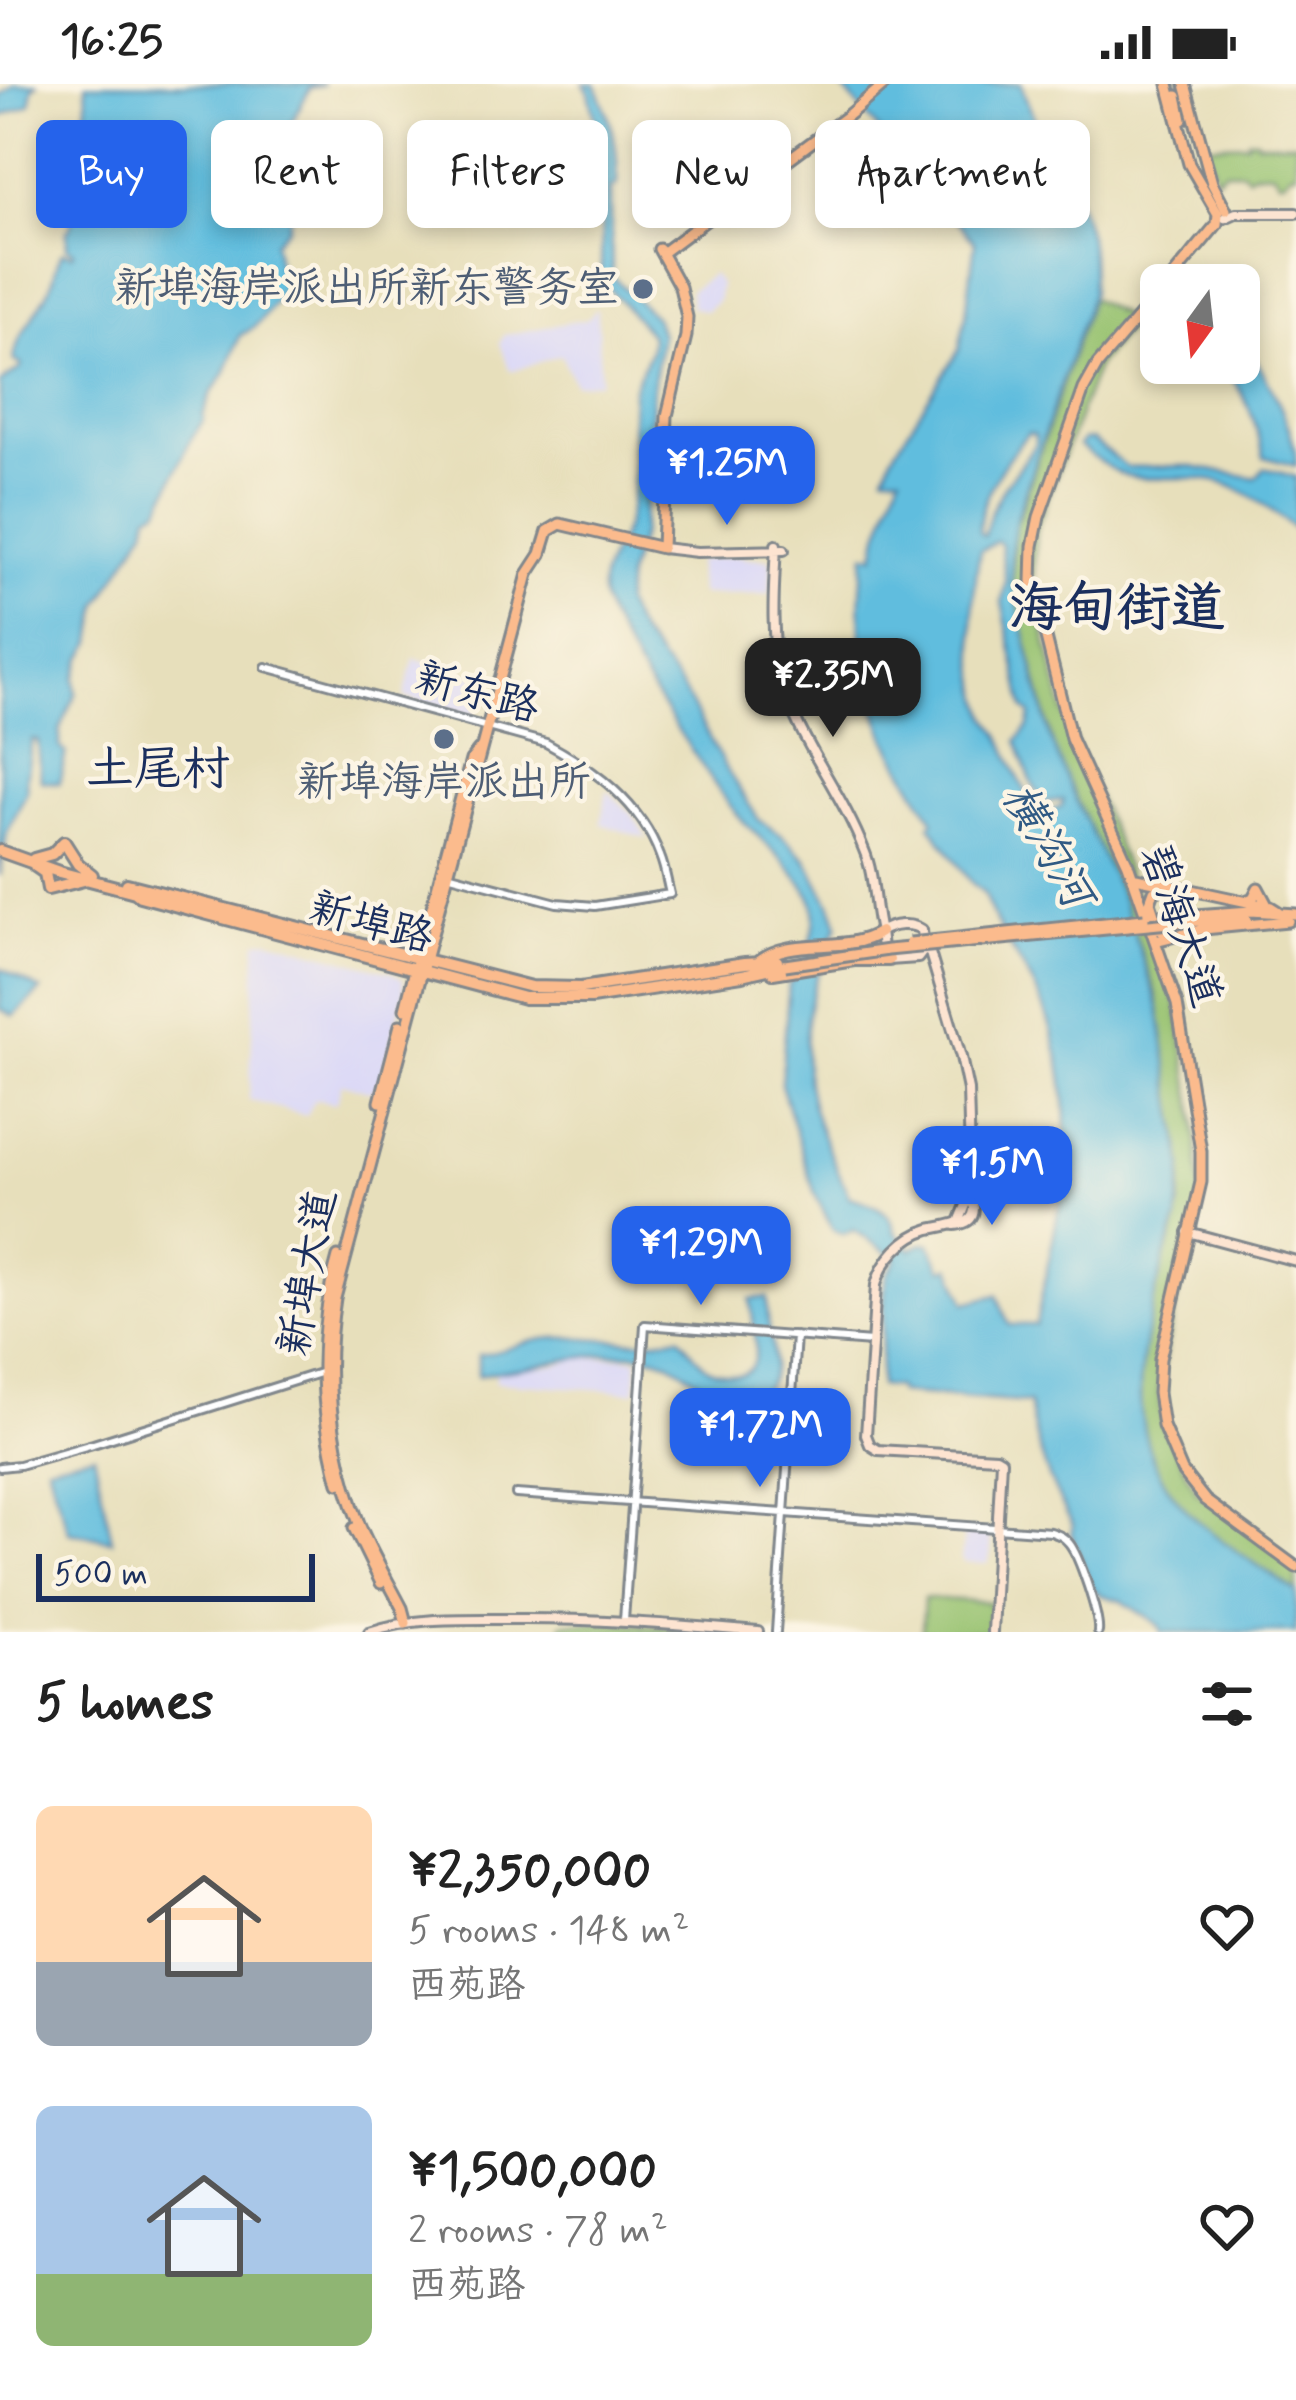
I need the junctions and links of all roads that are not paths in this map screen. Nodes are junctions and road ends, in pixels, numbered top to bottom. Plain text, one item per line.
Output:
1 (882, 84) edge
2 (1168, 84) edge
3 (1182, 91) edge
4 (1208, 186) junction
5 (1296, 212) edge
6 (1223, 214) junction
7 (1184, 264) edge
8 (1140, 316) edge
9 (1140, 318) edge
10 (660, 546) junction
11 (266, 667) dead end
12 (487, 729) junction
13 (0, 848) edge
14 (26, 858) junction
15 (447, 874) junction
16 (89, 877) junction
17 (1136, 878) junction
18 (1171, 886) junction
19 (1275, 909) junction
20 (1180, 919) junction
21 (1293, 919) edge
22 (880, 932) junction
23 (1173, 936) junction
24 (1156, 940) junction
25 (921, 954) junction
26 (889, 960) junction
27 (785, 962) junction
28 (419, 965) junction
29 (1190, 1231) junction
30 (1296, 1259) edge
31 (796, 1336) junction
32 (872, 1342) junction
33 (326, 1372) junction
34 (0, 1467) edge
35 (517, 1493) dead end
36 (633, 1502) junction
37 (784, 1512) junction
38 (999, 1529) junction
39 (1296, 1566) edge
40 (624, 1620) junction
41 (408, 1627) edge
42 (369, 1632) edge
43 (758, 1632) edge
44 (776, 1632) edge
45 (992, 1632) edge
46 (1098, 1632) edge

1 - 10 main road
2 - 4 main road
3 - 4 main road
4 - 6 main road
5 - 6 main road
6 - 7 main road, 碧海大道
8 - 24 main road, 碧海大道
9 - 17 main road, 碧海大道
10 - 12 main road, 新埠大道
10 - 22 main road
11 - 12 street, 新东路
12 - 15 main road, 新埠大道
12 - 15 street, 新东路
12 - 28 main road, 新埠大道
13 - 14 highway
14 - 16 highway, 新埠路
14 - 16 highway
14 - 16 highway
15 - 28 main road, 新埠大道
16 - 28 highway, 新埠路
16 - 28 highway, 新埠路
17 - 18 main road
17 - 24 main road, 碧海大道
18 - 19 main road
18 - 23 main road
19 - 20 main road
19 - 21 main road
20 - 21 main road
20 - 27 main road, bridge
21 - 23 main road
22 - 25 main road
22 - 26 main road
22 - 27 highway
23 - 24 main road
24 - 29 main road, 碧海大道
25 - 26 main road
25 - 32 main road
26 - 27 highway, bridge
27 - 28 highway, 新埠路
28 - 33 main road, 新埠大道
29 - 30 main road
29 - 39 main road, 碧海大道
31 - 32 street
31 - 36 street
31 - 37 street
32 - 38 main road
33 - 34 street
33 - 41 main road, 新埠大道
35 - 36 street
36 - 37 street
36 - 40 street
37 - 38 street
37 - 44 street
38 - 45 main road
38 - 46 street
40 - 41 main road
40 - 43 main road
41 - 42 main road

